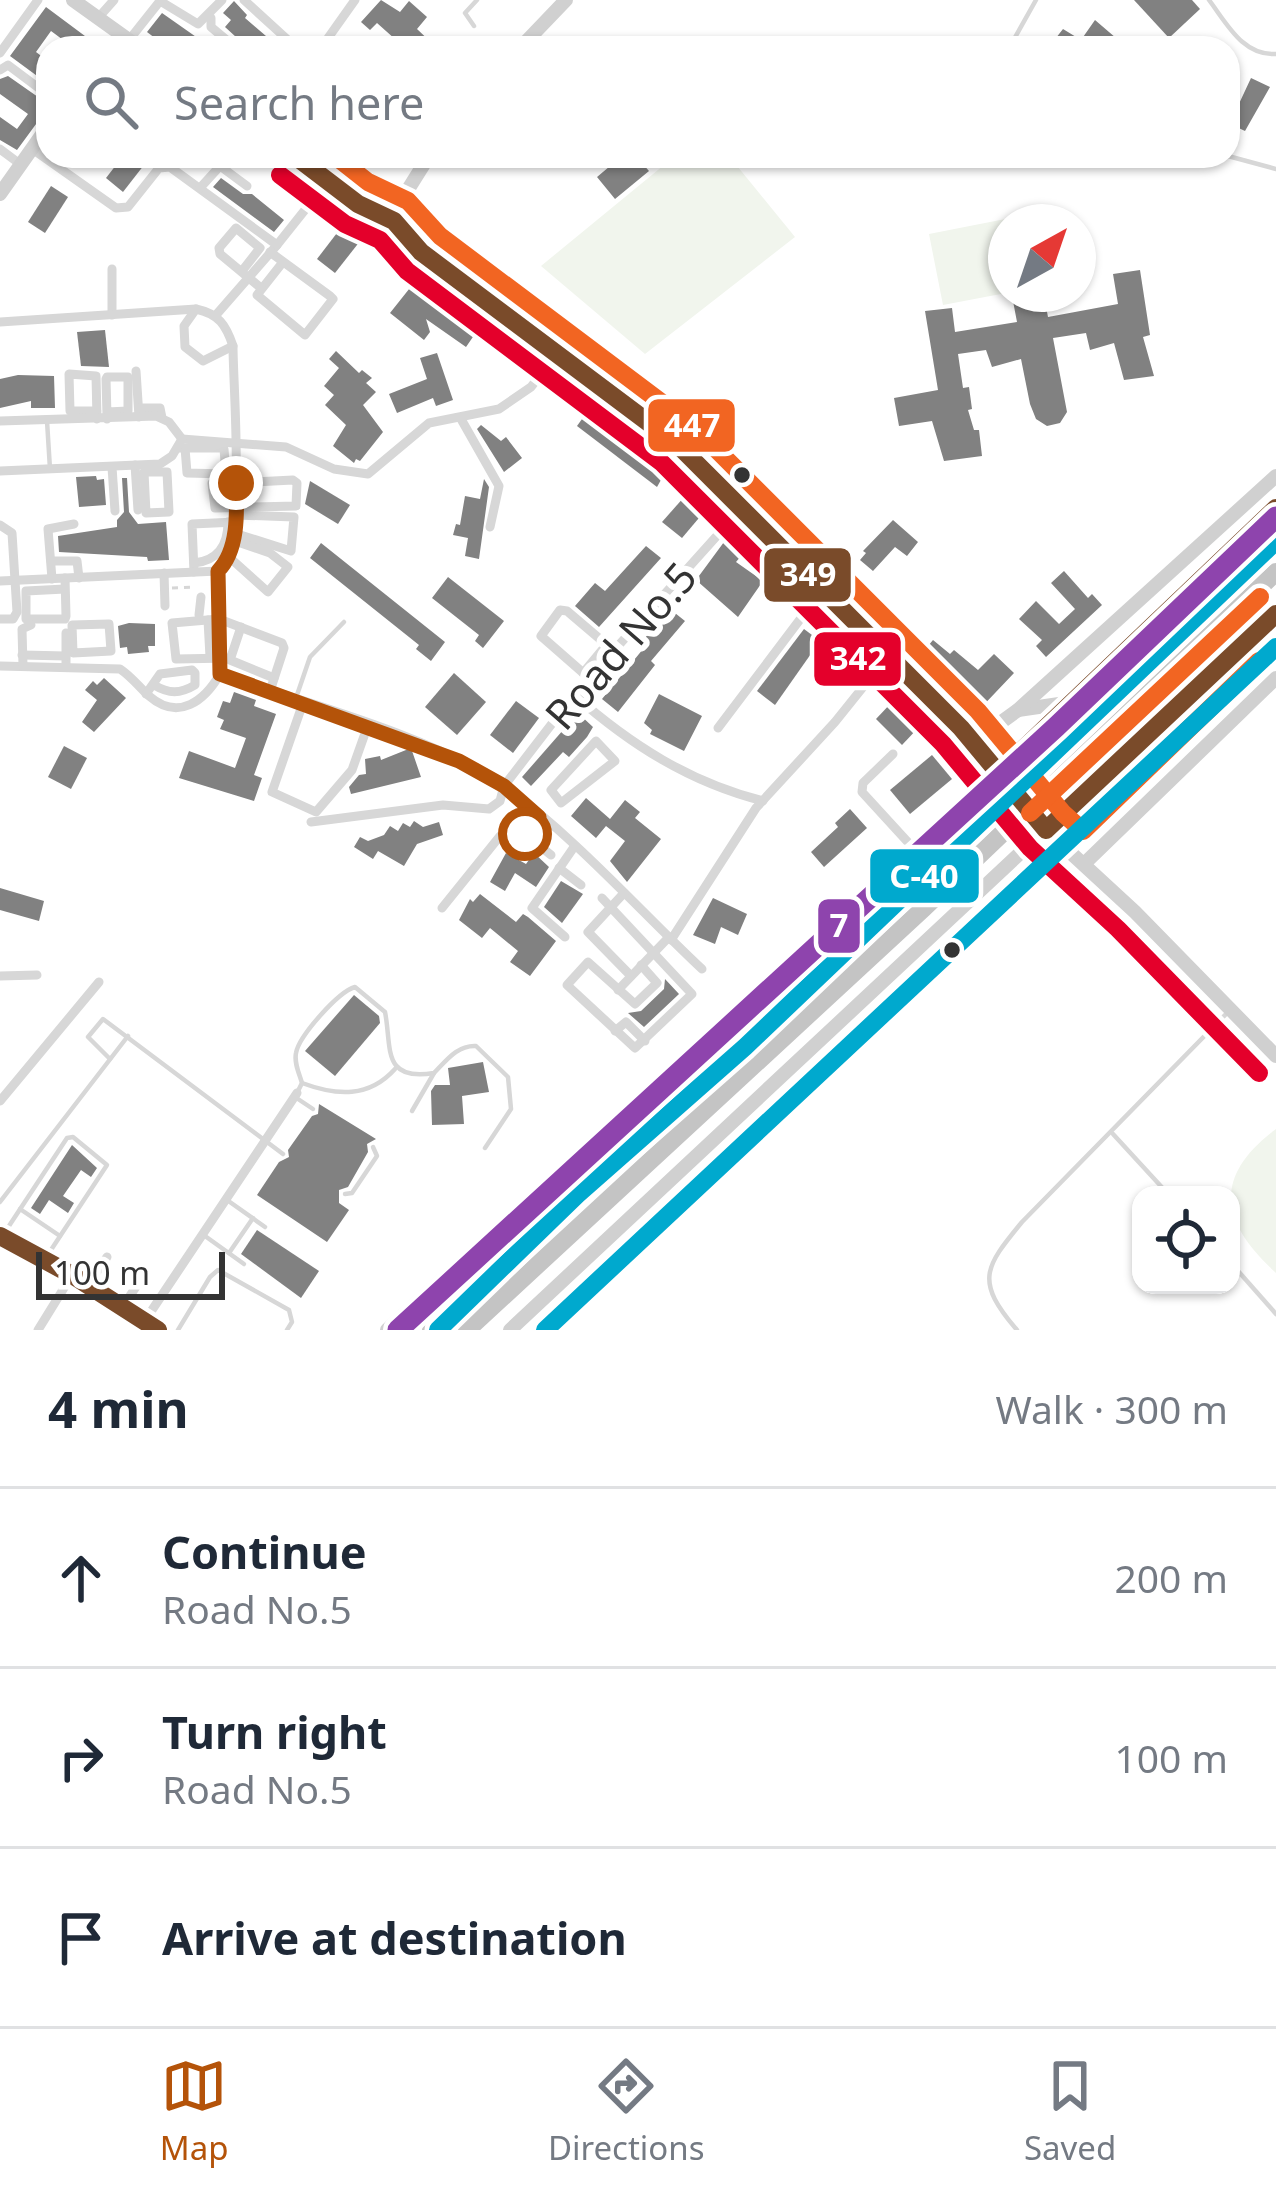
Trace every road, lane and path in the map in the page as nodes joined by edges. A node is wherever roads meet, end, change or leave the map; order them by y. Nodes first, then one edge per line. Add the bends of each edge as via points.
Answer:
1 (38, 0) edge
2 (73, 0) edge
3 (114, 0) edge
4 (224, 0) edge
5 (244, 0) edge
6 (355, 0) edge
7 (477, 0) edge
8 (566, 0) edge
9 (1036, 0) edge
10 (1209, 0) edge
11 (98, 18) junction
12 (474, 26) dead end
13 (123, 36) edge
14 (134, 36) edge
15 (222, 36) edge
16 (284, 36) edge
17 (329, 36) edge
18 (536, 36) edge
19 (1017, 36) edge
20 (1237, 36) edge
21 (1240, 40) edge
22 (0, 53) edge
23 (1276, 54) edge
24 (0, 70) edge
25 (36, 86) edge
26 (36, 142) edge
27 (32, 148) junction
28 (0, 149) edge
29 (36, 151) edge
30 (1240, 159) edge
31 (0, 164) edge
32 (60, 168) edge
33 (159, 168) edge
34 (171, 168) edge
35 (218, 168) edge
36 (223, 168) edge
37 (310, 168) edge
38 (422, 168) edge
39 (17, 169) junction
40 (1276, 169) edge
41 (328, 182) junction
42 (248, 186) dead end
43 (200, 188) junction
44 (0, 194) edge
45 (386, 225) junction
46 (248, 230) junction
47 (274, 249) junction
48 (283, 262) junction
49 (112, 269) dead end
50 (246, 274) junction
51 (261, 288) junction
52 (194, 312) junction
53 (213, 314) junction
54 (112, 315) junction
55 (0, 322) edge
56 (228, 348) junction
57 (556, 355) junction
58 (136, 371) dead end
59 (139, 413) junction
60 (102, 415) junction
61 (77, 416) junction
62 (461, 419) junction
63 (0, 421) edge
64 (47, 421) junction
65 (233, 440) junction
66 (182, 445) junction
67 (161, 467) junction
68 (0, 468) edge
69 (50, 469) junction
70 (140, 469) junction
71 (112, 472) junction
72 (1276, 476) edge
73 (233, 477) junction
74 (249, 482) junction
75 (212, 483) dead end
76 (1276, 508) edge
77 (741, 509) junction
78 (138, 510) dead end
79 (115, 511) dead end
80 (74, 524) dead end
81 (0, 525) edge
82 (490, 527) dead end
83 (239, 529) junction
84 (1276, 538) edge
85 (50, 561) junction
86 (194, 567) junction
87 (0, 571) edge
88 (218, 571) junction
89 (1276, 572) edge
90 (164, 573) junction
91 (79, 578) junction
92 (15, 580) junction
93 (48, 582) junction
94 (65, 584) junction
95 (0, 585) edge
96 (165, 589) junction
97 (823, 589) junction
98 (165, 606) dead end
99 (219, 606) junction
100 (205, 612) junction
101 (1276, 614) edge
102 (0, 619) edge
103 (344, 622) dead end
104 (241, 627) junction
105 (610, 648) junction
106 (104, 652) junction
107 (82, 653) junction
108 (888, 656) junction
109 (220, 657) junction
110 (23, 661) junction
111 (66, 661) junction
112 (0, 666) edge
113 (83, 667) junction
114 (105, 667) junction
115 (220, 674) junction
116 (586, 675) junction
117 (274, 678) junction
118 (1276, 678) edge
119 (270, 691) junction
120 (574, 695) junction
121 (299, 701) junction
122 (1068, 703) junction
123 (1018, 710) junction
124 (368, 725) junction
125 (612, 728) junction
126 (718, 728) dead end
127 (961, 728) junction
128 (598, 743) junction
129 (893, 754) dead end
130 (998, 773) junction
131 (504, 786) junction
132 (551, 795) junction
133 (763, 801) junction
134 (537, 815) junction
135 (311, 822) dead end
136 (1046, 830) junction
137 (525, 834) junction
138 (574, 847) junction
139 (916, 851) junction
140 (550, 855) dead end
141 (1084, 864) junction
142 (559, 868) junction
143 (581, 886) dead end
144 (624, 893) junction
145 (606, 902) junction
146 (442, 908) dead end
147 (565, 937) dead end
148 (670, 938) junction
149 (654, 952) junction
150 (641, 965) junction
151 (702, 969) dead end
152 (37, 975) dead end
153 (0, 976) edge
154 (631, 976) junction
155 (99, 982) dead end
156 (618, 990) junction
157 (1232, 1008) junction
158 (728, 1030) junction
159 (128, 1036) junction
160 (1276, 1056) edge
161 (110, 1059) junction
162 (396, 1067) junction
163 (434, 1073) junction
164 (774, 1080) junction
165 (298, 1091) junction
166 (0, 1101) edge
167 (313, 1109) dead end
168 (412, 1111) dead end
169 (1113, 1134) junction
170 (266, 1143) junction
171 (373, 1147) dead end
172 (485, 1148) dead end
173 (283, 1154) dead end
174 (1161, 1186) edge
175 (345, 1194) dead end
176 (227, 1200) junction
177 (0, 1202) edge
178 (20, 1209) junction
179 (253, 1218) junction
180 (511, 1226) junction
181 (266, 1227) dead end
182 (60, 1235) junction
183 (203, 1235) junction
184 (1, 1237) edge
185 (229, 1252) junction
186 (107, 1257) dead end
187 (45, 1260) junction
188 (244, 1264) dead end
189 (1240, 1273) edge
190 (72, 1275) junction
191 (141, 1279) dead end
192 (88, 1286) junction
193 (122, 1307) junction
194 (1276, 1315) edge
195 (151, 1326) edge
196 (38, 1330) edge
197 (178, 1330) edge
198 (287, 1330) edge
199 (387, 1330) edge
200 (403, 1330) edge
201 (431, 1330) edge
202 (467, 1330) edge
203 (510, 1330) edge
204 (1017, 1330) edge

1 - 22 street
2 - 11 main road
3 - 11 street
4 - 14 street via 198,24 160,1
4 - 15 street via 209,24
5 - 16 street
6 - 17 street
7 - 12 lane via 465,14
8 - 18 main road
9 - 19 lane
10 - 20 lane
11 - 13 main road
21 - 23 lane
24 - 25 street via 8,65
26 - 27 main road
27 - 29 street
27 - 39 main road
28 - 39 street
30 - 40 lane
31 - 39 street
32 - 33 street via 116,208 128,207
34 - 43 street
35 - 43 street
36 - 42 street
37 - 41 main road
38 - 45 main road
39 - 44 main road
41 - 45 main road via 370,205
41 - 47 street
43 - 46 street
45 - 57 main road
46 - 47 street
46 - 50 street via 260,250
46 - 50 street via 234,228 219,250
47 - 48 street
47 - 50 street
48 - 51 street
48 - 51 street via 333,299 309,332 301,334 259,298
49 - 54 street
50 - 51 street
50 - 53 street
52 - 53 street
52 - 54 street
52 - 56 street via 184,326 185,347 203,361
53 - 56 street via 227,330
54 - 55 street
56 - 65 street
57 - 62 street via 499,410
57 - 77 main road via 677,445
58 - 59 street
59 - 60 street
59 - 66 street via 163,418
60 - 61 street
60 - 61 street via 96,376 71,373 68,409
61 - 64 street
62 - 65 street via 429,423 368,474 334,469 286,446
62 - 82 street via 499,487
63 - 64 street
64 - 69 lane
65 - 66 street
65 - 73 street
66 - 67 street
66 - 73 street via 224,449
66 - 73 street via 187,473
67 - 70 street
67 - 70 street via 168,513 146,513
68 - 69 street
69 - 71 street
70 - 71 street
70 - 78 street
71 - 79 street
72 - 123 main road
73 - 74 street
73 - 83 street
74 - 83 street
74 - 83 street via 293,480 297,503
75 - 83 street via 214,508
76 - 122 main road
77 - 97 main road
77 - 105 street, Road No.5
80 - 85 street via 50,526
81 - 92 street via 12,533
83 - 83 street via 294,517 291,551
83 - 83 street via 287,565 270,592
83 - 86 street
83 - 86 street via 192,524
83 - 88 street
84 - 201 highway
85 - 91 street via 76,560
85 - 93 street
86 - 88 street
86 - 90 street
87 - 92 street
88 - 99 street
89 - 202 highway
90 - 91 street
90 - 96 street
91 - 94 street
92 - 93 street
92 - 95 street
92 - 102 street via 16,616
93 - 94 street
93 - 94 street via 26,591 28,621 64,620
96 - 98 street
96 - 100 path via 193,587
97 - 108 main road
97 - 126 street
99 - 100 street
99 - 100 street
100 - 104 street
100 - 109 street
100 - 109 street via 171,625 175,658
101 - 136 main road
103 - 121 lane via 310,657
104 - 109 street
104 - 117 street via 284,644
105 - 116 street, Road No.5
105 - 116 street via 560,610 541,637
106 - 107 street
106 - 107 street via 112,650 110,624 73,625 73,652
106 - 114 street
107 - 113 street
108 - 127 main road
108 - 133 street
109 - 115 street
109 - 117 street
110 - 111 street
110 - 111 street via 23,626 62,625
110 - 112 street
111 - 113 street
113 - 114 street
114 - 115 street via 170,705 208,695
115 - 119 street
116 - 120 street, Road No.5
117 - 119 street
118 - 141 main road
119 - 121 street
120 - 125 street
120 - 131 street, Road No.5
121 - 124 street
121 - 124 street via 272,792 316,812 352,770
122 - 123 main road
122 - 130 main road
123 - 127 main road via 989,731
124 - 131 street
125 - 128 street
125 - 133 street via 689,776
127 - 130 main road
128 - 132 street
128 - 132 street via 615,760 565,802
129 - 139 street via 862,782 862,792
130 - 136 main road
130 - 139 main road
131 - 134 street
131 - 135 street, Road No.5 via 489,809 443,805
132 - 134 street
133 - 148 street
134 - 137 street
134 - 138 street
136 - 141 main road
136 - 164 main road
137 - 140 street
137 - 146 street via 493,841
138 - 142 street
138 - 144 street
139 - 158 main road
141 - 157 main road
142 - 143 street
142 - 147 street via 532,908
144 - 145 street
144 - 148 street
145 - 149 street
145 - 154 street via 588,932
148 - 149 street
148 - 151 street
149 - 150 street
149 - 156 street via 692,996 635,1048 567,985 588,962
150 - 154 street
150 - 156 street via 656,985 635,1004
152 - 153 street
154 - 156 street
155 - 166 street
157 - 160 main road
157 - 169 lane
158 - 164 main road
158 - 180 main road
159 - 161 lane
159 - 161 lane via 103,1019 89,1034
159 - 170 lane
161 - 177 lane
162 - 163 lane
162 - 165 lane via 374,1088
162 - 165 lane via 386,1012 355,987 339,994 298,1046
163 - 168 lane
163 - 172 lane via 454,1053 476,1046 508,1077 512,1108
164 - 203 main road
165 - 167 lane
165 - 170 street
169 - 174 lane
169 - 204 lane via 992,1259 988,1289
170 - 173 lane
170 - 176 street
171 - 175 lane via 377,1156
176 - 179 lane
176 - 183 street
178 - 182 lane
178 - 182 lane via 73,1137 107,1165
178 - 184 lane
179 - 181 lane
179 - 185 lane
180 - 199 main road
180 - 200 main road
182 - 187 lane
183 - 185 lane
183 - 195 street
184 - 187 main road
185 - 188 lane
186 - 192 street
187 - 190 main road
189 - 194 lane
190 - 192 main road
190 - 196 street
191 - 193 street
192 - 193 main road
193 - 195 main road
197 - 198 lane via 218,1270 289,1310

